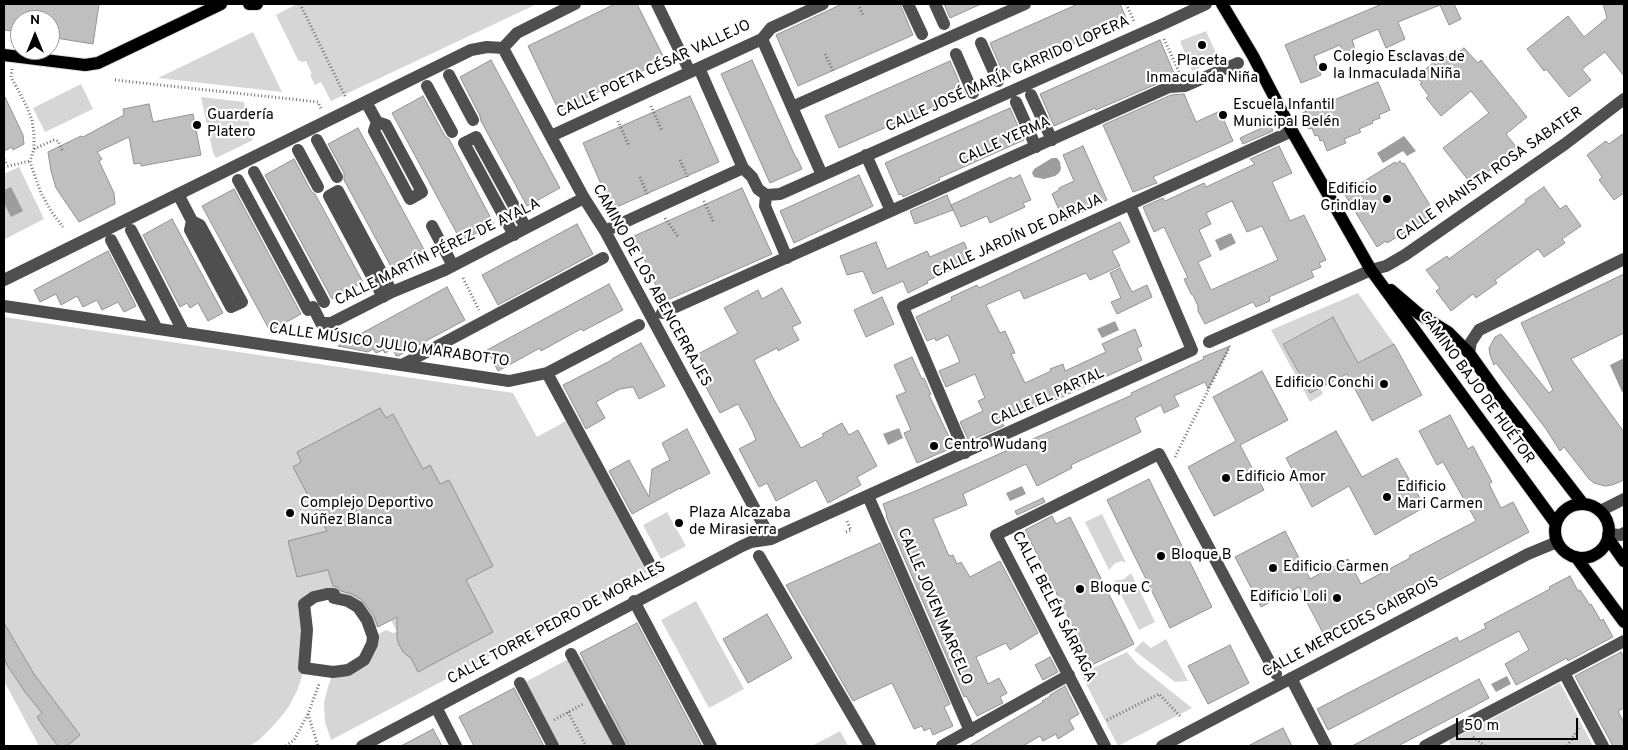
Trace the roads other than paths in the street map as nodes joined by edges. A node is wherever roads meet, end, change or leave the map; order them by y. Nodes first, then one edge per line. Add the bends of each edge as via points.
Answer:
1 (221, 4) edge
2 (249, 4) edge
3 (257, 4) edge
4 (575, 4) edge
5 (657, 4) edge
6 (823, 4) edge
7 (908, 4) edge
8 (935, 4) edge
9 (1025, 4) edge
10 (1206, 4) edge
11 (1222, 4) edge
12 (944, 24) dead end
13 (922, 34) dead end
14 (762, 40) junction
15 (981, 43) dead end
16 (503, 48) junction
17 (956, 54) dead end
18 (4, 55) edge
19 (1238, 63) dead end
20 (694, 70) junction
21 (449, 75) dead end
22 (998, 82) dead end
23 (428, 86) dead end
24 (974, 93) dead end
25 (1031, 95) dead end
26 (1624, 99) edge
27 (366, 102) junction
28 (1016, 102) dead end
29 (792, 106) junction
30 (473, 120) dead end
31 (377, 122) junction
32 (1292, 131) junction
33 (452, 132) dead end
34 (551, 136) junction
35 (317, 140) dead end
36 (1052, 140) junction
37 (1036, 147) junction
38 (298, 150) dead end
39 (866, 155) junction
40 (743, 168) junction
41 (254, 172) dead end
42 (822, 175) junction
43 (337, 178) dead end
44 (238, 180) dead end
45 (318, 187) dead end
46 (178, 194) junction
47 (766, 195) junction
48 (584, 198) junction
49 (1130, 204) junction
50 (889, 206) junction
51 (192, 221) junction
52 (432, 226) dead end
53 (526, 228) junction
54 (131, 230) dead end
55 (605, 231) junction
56 (514, 235) junction
57 (111, 240) dead end
58 (785, 253) junction
59 (603, 258) dead end
60 (1624, 259) edge
61 (453, 266) junction
62 (1370, 270) junction
63 (4, 280) edge
64 (388, 294) junction
65 (4, 306) edge
66 (315, 306) junction
67 (662, 313) dead end
68 (640, 325) dead end
69 (157, 328) junction
70 (184, 333) junction
71 (1209, 342) dead end
72 (1469, 353) junction
73 (402, 365) junction
74 (547, 373) junction
75 (965, 453) junction
76 (868, 496) junction
77 (1624, 499) edge
78 (1583, 504) junction
79 (1600, 511) junction
80 (1556, 524) junction
81 (1624, 533) edge
82 (1608, 536) junction
83 (771, 539) junction
84 (1557, 542) junction
85 (759, 556) dead end
86 (1576, 557) junction
87 (1624, 561) edge
88 (654, 572) dead end
89 (634, 601) junction
90 (1624, 622) edge
91 (1624, 641) edge
92 (571, 654) dead end
93 (323, 671) joint
94 (1564, 673) junction
95 (1276, 674) dead end
96 (1069, 676) junction
97 (1291, 678) junction
98 (520, 683) dead end
99 (436, 707) junction
100 (970, 731) junction
101 (1442, 742) edge
102 (362, 746) edge
103 (456, 746) edge
104 (553, 746) edge
105 (620, 746) edge
106 (711, 746) edge
107 (870, 746) edge
108 (942, 746) edge
109 (1105, 746) edge
110 (1162, 746) edge
111 (1326, 746) edge
112 (1425, 746) edge
113 (1602, 746) edge

1 - 18 main road via 98,63
2 - 3 main road
4 - 16 street via 517,33
5 - 20 street
6 - 14 street, CALLE POETA CÉSAR VALLEJO via 771,28
7 - 13 street
8 - 12 street
9 - 29 street
10 - 39 street, CALLE JOSÉ MARÍA GARRIDO LOPERA via 1163,30
11 - 32 main road, CAMINO BAJO DE HUÉTOR
14 - 20 street, CALLE POETA CÉSAR VALLEJO
14 - 29 street
15 - 22 street
16 - 27 street via 471,50
16 - 34 street, CAMINO DE LOS ABENCERRAJES
17 - 24 street
19 - 36 street, CALLE YERMA via 1185,86 1170,87
20 - 34 street, CALLE POETA CÉSAR VALLEJO
20 - 40 street
21 - 30 street
23 - 33 street
25 - 36 street
26 - 62 street, CALLE PIANISTA ROSA SABATER via 1405,255 1386,266
27 - 31 street
27 - 46 street
28 - 37 street
29 - 42 street
31 - 31 street via 374,131 410,199 422,192 386,124
32 - 49 street, CALLE JARDÍN DE DARAJA
32 - 62 main road, CAMINO BAJO DE HUÉTOR
34 - 48 street, CAMINO DE LOS ABENCERRAJES
35 - 43 street
36 - 37 street, CALLE YERMA
37 - 50 street, CALLE YERMA
38 - 45 street
39 - 42 street, CALLE JOSÉ MARÍA GARRIDO LOPERA
39 - 50 street
40 - 47 street
40 - 55 street
41 - 66 street
42 - 47 street, CALLE JOSÉ MARÍA GARRIDO LOPERA via 780,194
44 - 66 street
46 - 51 street
46 - 63 street
47 - 58 street via 765,206
48 - 53 street, CALLE MARTÍN PÉREZ DE AYALA
48 - 55 street, CAMINO DE LOS ABENCERRAJES
49 - 75 street, CALLE JARDÍN DE DARAJA via 903,307
49 - 75 street, CALLE EL PARTAL via 1192,350
50 - 58 street, CALLE YERMA
51 - 51 street via 190,230 232,307 242,302 200,225
52 - 61 street
53 - 56 street, CALLE MARTÍN PÉREZ DE AYALA
53 - 56 street via 476,136 464,143
54 - 70 street
55 - 83 street, CAMINO DE LOS ABENCERRAJES
56 - 61 street, CALLE MARTÍN PÉREZ DE AYALA
57 - 69 street
58 - 67 street, CALLE YERMA
59 - 73 street
60 - 72 street via 1479,330 1471,342
61 - 64 street, CALLE MARTÍN PÉREZ DE AYALA
62 - 71 street, CALLE PIANISTA ROSA SABATER
62 - 72 main road, CAMINO BAJO DE HUÉTOR via 1418,314 1448,332
62 - 80 main road, CAMINO BAJO DE HUÉTOR
64 - 64 street via 338,191 330,196
64 - 66 street, CALLE MARTÍN PÉREZ DE AYALA via 331,323 321,323
65 - 69 street, CALLE MÚSICO JULIO MARABOTTO
68 - 74 street
69 - 70 street, CALLE MÚSICO JULIO MARABOTTO
70 - 73 street, CALLE MÚSICO JULIO MARABOTTO
72 - 78 main road, CAMINO BAJO DE HUÉTOR
73 - 74 street, CALLE MÚSICO JULIO MARABOTTO via 509,381
74 - 88 street
75 - 76 street, CALLE EL PARTAL
76 - 83 street, CALLE EL PARTAL
76 - 100 street, CALLE JOVEN MARCELO
77 - 79 street
78 - 79 main road
78 - 80 main road via 1565,510
79 - 82 main road via 1608,526
80 - 84 main road
81 - 82 street
82 - 86 main road via 1595,554
82 - 87 main road
83 - 89 street, CALLE TORRE PEDRO DE MORALES via 750,542
84 - 86 main road via 1563,550
84 - 97 street, CALLE MERCEDES GAIBROIS via 1528,554
85 - 107 street
86 - 90 main road
89 - 99 street, CALLE TORRE PEDRO DE MORALES
89 - 106 street
91 - 94 street
92 - 105 street
93 - 93 street via 348,670 364,660 372,644 368,620 361,610 348,601 334,598 334,594 314,597 304,604 304,668
94 - 101 street
94 - 113 street
95 - 96 street, CALLE BELÉN SÁRRAGA via 1161,458 996,535
96 - 100 street
96 - 109 street, CALLE BELÉN SÁRRAGA
97 - 110 street, CALLE MERCEDES GAIBROIS
97 - 111 street
98 - 104 street
99 - 102 street, CALLE TORRE PEDRO DE MORALES
99 - 103 street
100 - 108 street
101 - 112 street

